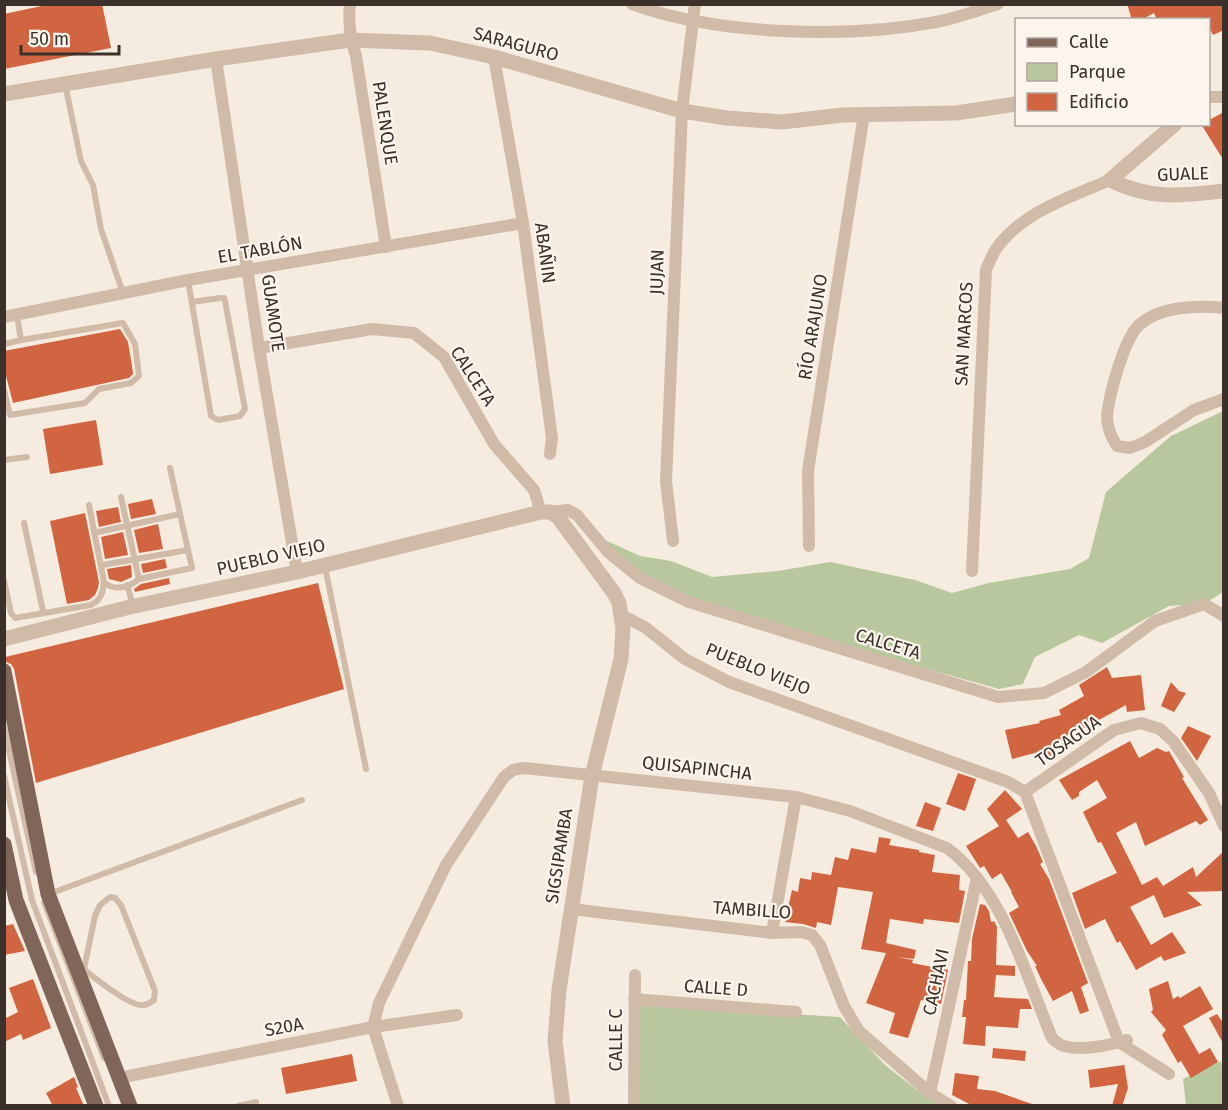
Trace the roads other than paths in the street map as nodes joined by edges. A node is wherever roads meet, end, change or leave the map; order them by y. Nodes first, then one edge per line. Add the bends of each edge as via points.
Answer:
1 (350, 4) edge
2 (632, 4) edge
3 (695, 4) edge
4 (998, 4) edge
5 (693, 21) junction
6 (350, 40) junction
7 (494, 57) junction
8 (216, 59) junction
9 (65, 83) junction
10 (4, 94) edge
11 (1015, 104) edge
12 (682, 111) junction
13 (864, 114) junction
14 (1173, 126) edge
15 (1110, 180) junction
16 (1224, 191) edge
17 (523, 223) junction
18 (386, 247) junction
19 (248, 270) junction
20 (188, 280) junction
21 (124, 293) junction
22 (192, 302) junction
23 (1224, 308) edge
24 (10, 316) edge
25 (21, 340) junction
26 (4, 344) edge
27 (259, 348) junction
28 (4, 390) edge
29 (1224, 399) edge
30 (7, 416) edge
31 (550, 454) dead end
32 (5, 457) edge
33 (27, 457) dead end
34 (171, 468) dead end
35 (121, 497) dead end
36 (89, 505) dead end
37 (546, 512) junction
38 (180, 514) junction
39 (24, 523) dead end
40 (128, 526) junction
41 (94, 533) junction
42 (673, 541) dead end
43 (809, 546) dead end
44 (188, 550) junction
45 (133, 558) junction
46 (102, 565) junction
47 (325, 565) junction
48 (972, 571) dead end
49 (297, 572) junction
50 (139, 579) junction
51 (4, 580) edge
52 (104, 582) junction
53 (126, 586) junction
54 (132, 607) junction
55 (43, 611) junction
56 (622, 615) junction
57 (1224, 616) edge
58 (4, 639) edge
59 (4, 671) edge
60 (4, 728) edge
61 (366, 769) dead end
62 (4, 776) edge
63 (592, 776) junction
64 (1025, 792) junction
65 (796, 796) junction
66 (302, 800) dead end
67 (1224, 826) edge
68 (4, 844) edge
69 (977, 878) junction
70 (48, 894) junction
71 (571, 909) junction
72 (772, 933) junction
73 (81, 970) junction
74 (634, 975) dead end
75 (634, 999) junction
76 (796, 1012) dead end
77 (457, 1015) dead end
78 (373, 1028) junction
79 (1123, 1041) junction
80 (1169, 1074) dead end
81 (119, 1078) junction
82 (930, 1093) junction
83 (96, 1106) edge
84 (109, 1106) edge
85 (124, 1106) edge
86 (130, 1106) edge
87 (238, 1106) edge
88 (256, 1106) edge
89 (398, 1106) edge
90 (563, 1106) edge
91 (634, 1106) edge
92 (951, 1106) edge

1 - 6 street, PALENQUE
2 - 5 street
3 - 5 street, JUJAN
4 - 5 street via 937,22 867,31 781,31
5 - 12 street, JUJAN
6 - 7 street, SARAGURO via 430,43
6 - 8 street, SARAGURO
6 - 18 street, PALENQUE via 356,56
7 - 12 street, SARAGURO
7 - 17 street, ABAÑIN
8 - 9 street, SARAGURO
8 - 19 street, GUAMOTE
9 - 10 street, SARAGURO
9 - 21 lane via 81,161 93,185 101,229
11 - 13 street, SARAGURO via 956,113
12 - 13 street, SARAGURO via 782,122
12 - 42 street, JUJAN via 666,481
13 - 43 street, RÍO ARAJUNO via 808,471
14 - 15 street, SAN MARCOS
15 - 16 street, GUALE via 1130,189 1165,196
15 - 48 street, SAN MARCOS via 1030,218 995,250 986,270
17 - 18 street, EL TABLÓN
17 - 31 street, ABAÑIN via 552,438
18 - 19 street, EL TABLÓN
19 - 20 street, EL TABLÓN
19 - 27 street, GUAMOTE
20 - 21 street, EL TABLÓN
20 - 22 lane
21 - 24 street, EL TABLÓN
22 - 22 lane via 211,416 218,420 240,416 245,409 224,298
23 - 29 street via 1180,309 1156,315 1139,326 1126,347 1116,378 1107,417 1110,434 1117,446 1130,448 1194,410
24 - 25 lane
25 - 26 lane
25 - 30 lane via 123,323 135,344 139,376 131,383 99,389 85,403
27 - 37 street, CALCETA via 372,329 414,333 444,357 494,444 534,490
27 - 49 street, GUAMOTE
28 - 30 lane
32 - 33 lane
34 - 38 lane
35 - 40 lane
36 - 41 lane
37 - 47 street, PUEBLO VIEJO
37 - 56 street via 558,517 614,593
37 - 57 street, CALCETA via 568,510 577,515 608,552 640,578 689,602 998,697 1044,693 1086,672 1155,621 1175,613 1204,604
38 - 40 lane
38 - 44 lane
39 - 55 lane
40 - 41 lane
40 - 45 lane
41 - 46 lane
44 - 45 lane
44 - 50 lane via 192,568
45 - 46 lane
45 - 50 lane
46 - 52 lane
47 - 49 street, PUEBLO VIEJO
47 - 61 lane
49 - 54 street, PUEBLO VIEJO
50 - 53 lane
51 - 55 lane via 15,618
52 - 53 lane via 112,588
52 - 55 lane via 102,595 91,605
53 - 54 lane
54 - 58 street, PUEBLO VIEJO
56 - 63 street, SIGSIPAMBA via 621,659
56 - 64 street, PUEBLO VIEJO via 686,659 729,682 1008,782
59 - 70 main road
60 - 85 lane via 46,912
62 - 84 lane via 32,900
63 - 65 street, QUISAPINCHA
63 - 71 street, SIGSIPAMBA
63 - 78 street, QUISAPINCHA via 524,768 504,777 446,865 379,1003
64 - 67 street, TOSAGUA via 1114,730 1141,723 1160,729 1173,741 1209,793
64 - 79 street
65 - 69 street, QUISAPINCHA via 850,811 947,848
65 - 72 street
66 - 70 lane
68 - 83 main road via 16,900
69 - 79 street, QUISAPINCHA via 1002,916 1052,1038 1062,1046 1109,1046
69 - 82 street, CACHAVI
70 - 73 main road
71 - 72 street, TAMBILLO
71 - 90 street, SIGSIPAMBA via 555,1041
72 - 82 street, TAMBILLO via 812,935 859,1031
73 - 73 lane via 100,905 105,899 115,898 121,904 155,991 154,1000 145,1005 129,1001
73 - 81 main road
74 - 75 street, CALLE C
75 - 76 street, CALLE D
75 - 91 street, CALLE C
77 - 78 street, S20A
78 - 81 street, S20A
78 - 89 street
79 - 80 street
81 - 86 main road
82 - 92 street, TAMBILLO
87 - 88 lane via 256,1102

